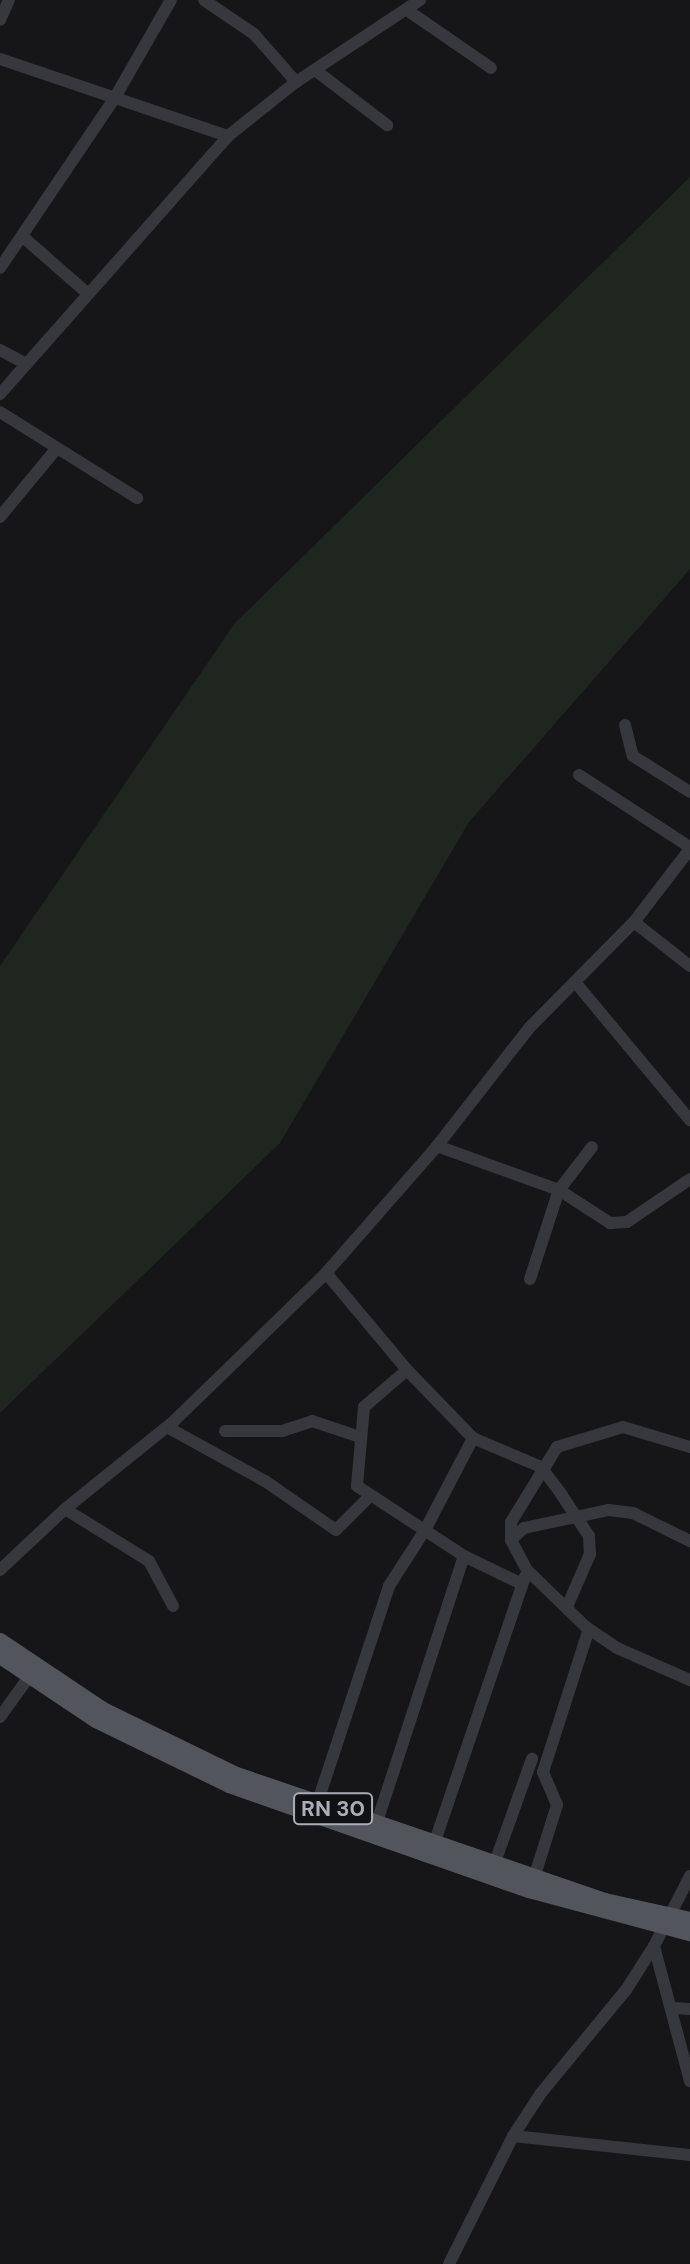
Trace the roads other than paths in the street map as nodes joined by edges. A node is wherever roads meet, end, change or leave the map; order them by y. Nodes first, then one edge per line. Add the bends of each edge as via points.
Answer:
1 (9, 0) edge
2 (171, 0) edge
3 (204, 0) edge
4 (420, 0) edge
5 (407, 10) junction
6 (0, 20) edge
7 (0, 59) edge
8 (491, 68) dead end
9 (315, 70) junction
10 (296, 82) junction
11 (114, 99) junction
12 (387, 125) dead end
13 (228, 136) junction
14 (22, 236) junction
15 (0, 268) edge
16 (88, 294) junction
17 (0, 350) edge
18 (26, 364) junction
19 (0, 394) edge
20 (0, 412) edge
21 (57, 448) junction
22 (137, 498) dead end
23 (0, 517) edge
24 (625, 725) dead end
25 (579, 775) dead end
26 (690, 792) edge
27 (690, 848) edge
28 (634, 922) junction
29 (690, 966) edge
30 (575, 982) junction
31 (690, 1120) edge
32 (437, 1146) junction
33 (592, 1147) dead end
34 (690, 1179) edge
35 (559, 1190) junction
36 (326, 1273) junction
37 (530, 1279) dead end
38 (407, 1370) junction
39 (167, 1427) junction
40 (225, 1431) dead end
41 (360, 1437) junction
42 (473, 1438) junction
43 (690, 1447) edge
44 (541, 1467) junction
45 (368, 1498) junction
46 (65, 1509) junction
47 (570, 1515) junction
48 (425, 1530) junction
49 (511, 1540) junction
50 (690, 1541) edge
51 (464, 1556) junction
52 (0, 1570) edge
53 (527, 1570) junction
54 (522, 1584) junction
55 (173, 1606) dead end
56 (567, 1607) junction
57 (589, 1629) junction
58 (0, 1641) edge
59 (0, 1656) edge
60 (32, 1673) junction
61 (690, 1680) edge
62 (0, 1717) edge
63 (532, 1759) dead end
64 (317, 1804) junction
65 (376, 1825) junction
66 (434, 1844) junction
67 (494, 1865) junction
68 (690, 1876) edge
69 (534, 1878) junction
70 (690, 1920) edge
71 (665, 1922) junction
72 (690, 1933) edge
73 (654, 1946) junction
74 (673, 2008) junction
75 (690, 2009) edge
76 (690, 2081) edge
77 (513, 2136) junction
78 (690, 2155) edge
79 (449, 2264) edge

1 - 6 street
2 - 11 street
3 - 10 street via 254,34
4 - 5 street
5 - 8 street
5 - 9 street
7 - 11 street
9 - 10 street
9 - 12 street
10 - 13 street
11 - 13 street
11 - 14 street
13 - 16 street
14 - 15 street
14 - 16 street
16 - 18 street
17 - 18 street
18 - 19 street
20 - 21 street
21 - 22 street
21 - 23 street
24 - 26 street via 633,756
25 - 27 street
27 - 28 street
28 - 29 street
28 - 30 street
30 - 31 street
30 - 32 street via 530,1027
32 - 35 street
32 - 36 street
33 - 35 street
34 - 35 street via 620,1223 610,1223
35 - 37 street
36 - 38 street
36 - 39 street
38 - 41 street via 368,1399
38 - 42 street
39 - 45 street via 265,1481 339,1531
39 - 46 street
40 - 41 street via 282,1431 312,1421
41 - 45 street via 357,1486
42 - 44 street
42 - 48 street
43 - 44 street via 623,1427 557,1447
44 - 47 street
44 - 49 street via 513,1512
45 - 48 street
46 - 52 street
46 - 55 street via 149,1561
47 - 49 street via 524,1528
47 - 50 street via 633,1513
47 - 56 street via 589,1536 590,1554
48 - 51 street
48 - 64 street via 389,1586
49 - 53 street
51 - 54 street
51 - 65 street
53 - 54 street
53 - 56 street
54 - 66 street
56 - 57 street
57 - 61 street via 617,1648
57 - 69 street via 543,1772 557,1805
58 - 60 main road, RN 30
59 - 60 main road, RN 30 / RN 30
60 - 62 street
60 - 64 main road, RN 30 via 166,1743
60 - 71 main road, RN 30 / RN 30 via 96,1720 229,1785 529,1890
63 - 67 street
64 - 65 main road, RN 30
65 - 66 main road, RN 30
66 - 67 main road, RN 30
67 - 69 main road, RN 30
68 - 71 street
69 - 71 main road, RN 30
70 - 71 main road, RN 30
71 - 72 main road, RN 30 / RN 30
71 - 73 street
73 - 74 street
73 - 77 street via 617,2003 541,2093
74 - 75 street
74 - 76 street
77 - 78 street
77 - 79 street

